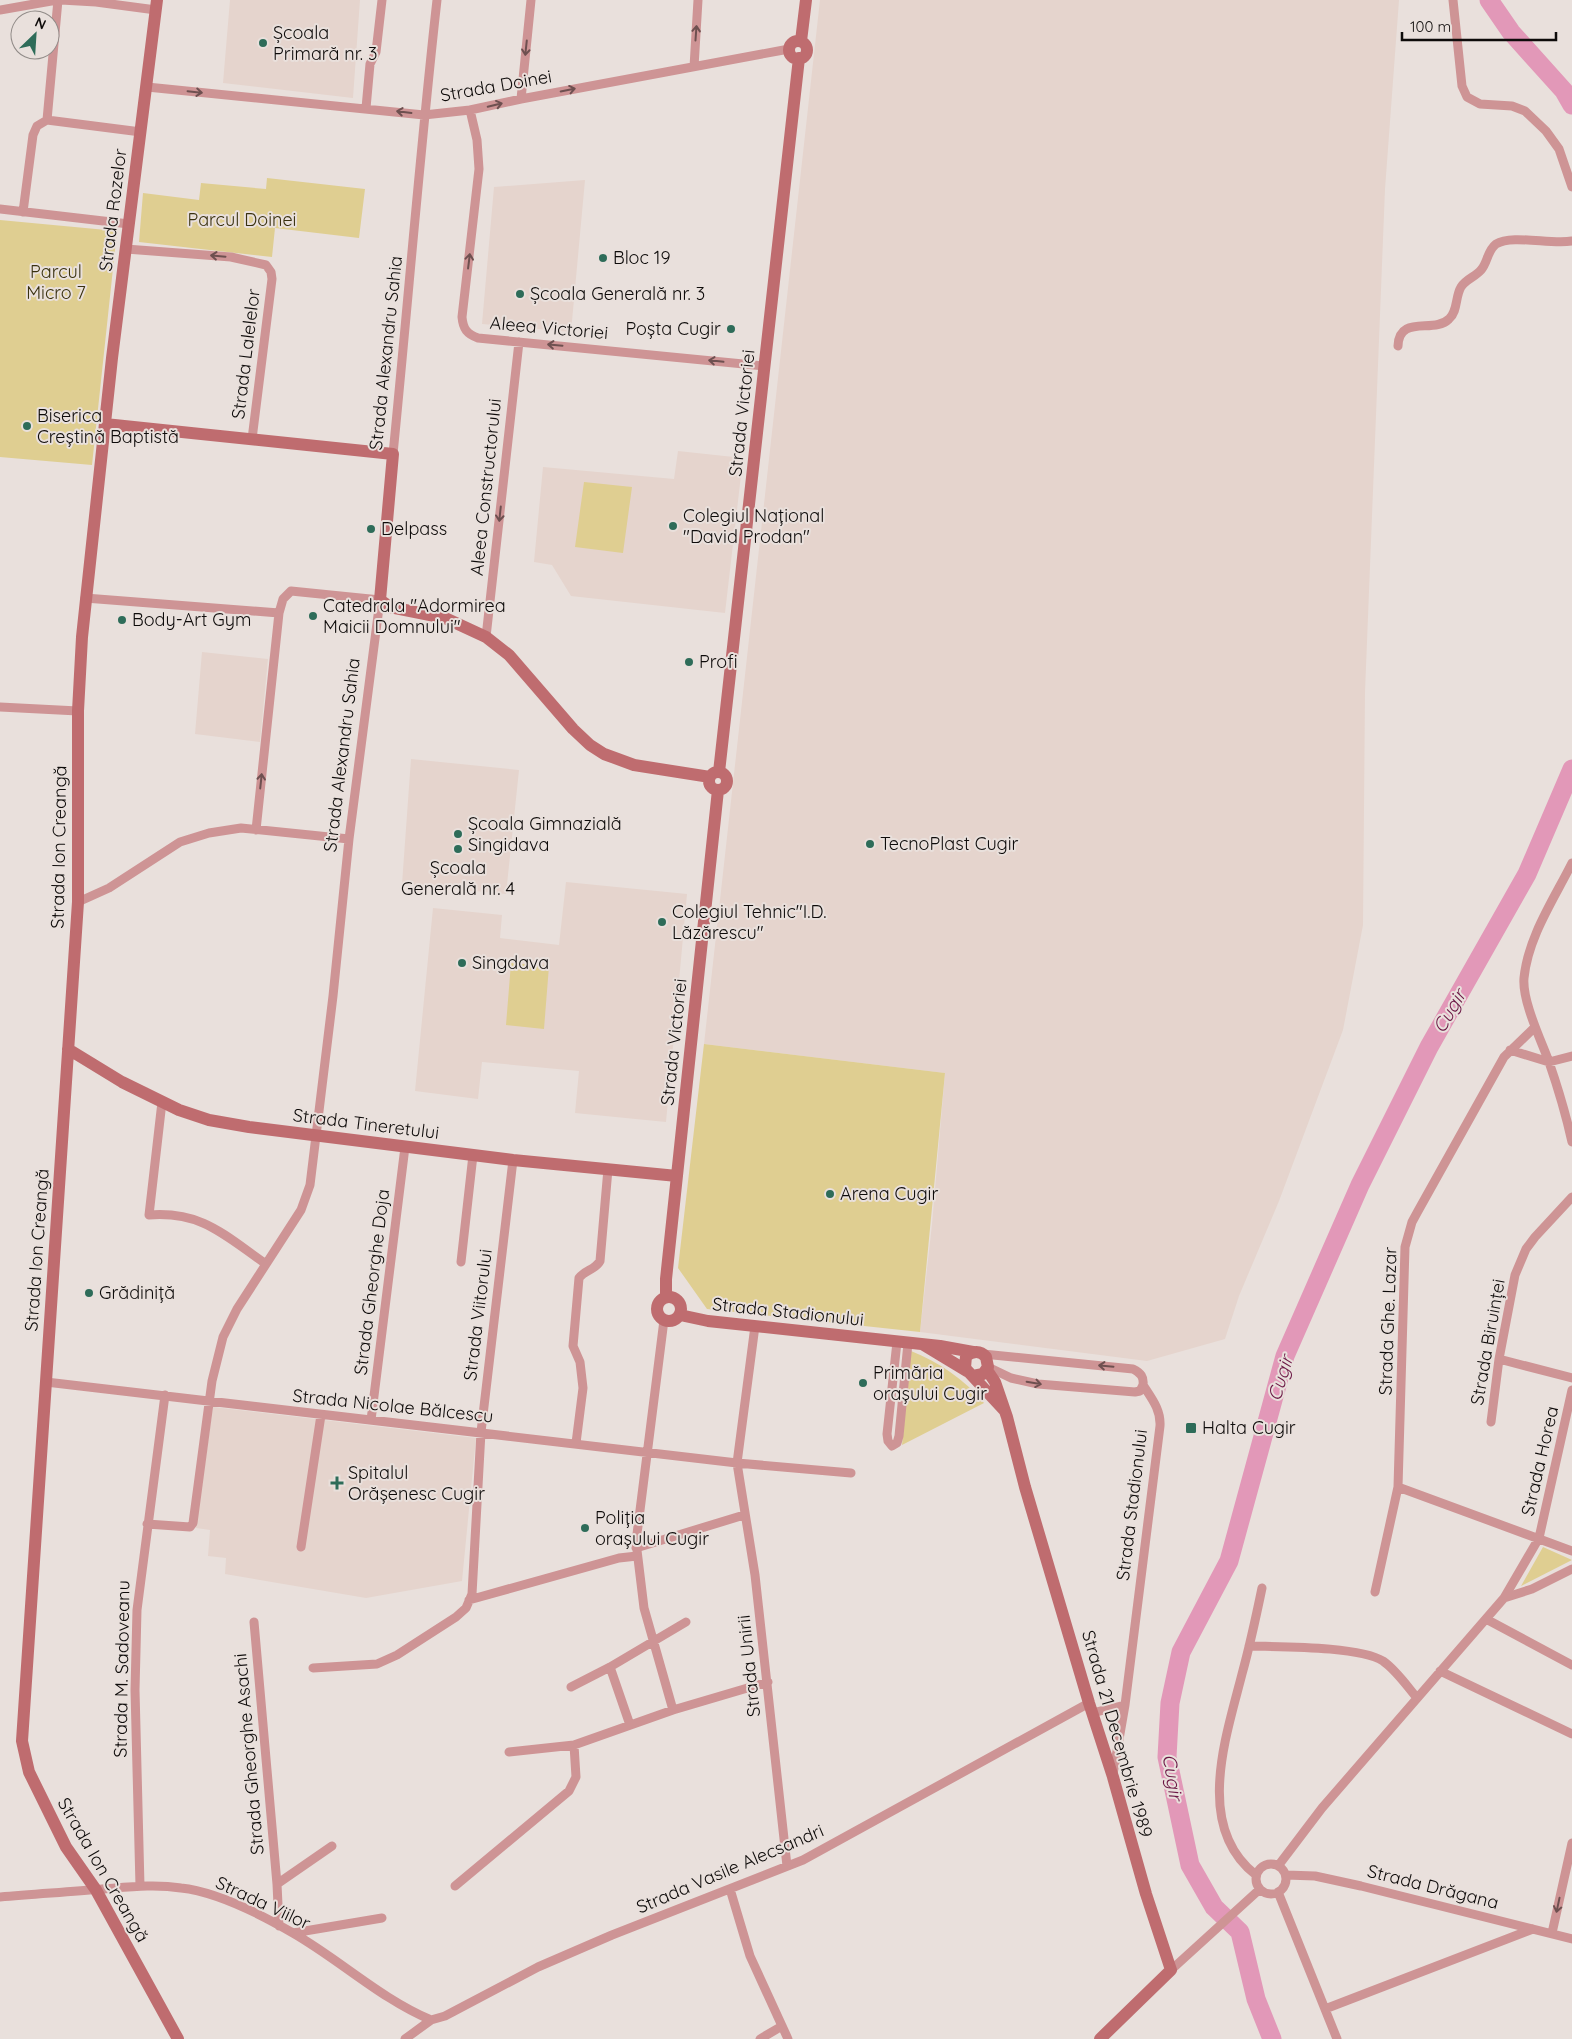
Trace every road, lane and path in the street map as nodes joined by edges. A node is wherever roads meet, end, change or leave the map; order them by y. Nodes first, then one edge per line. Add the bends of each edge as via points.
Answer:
1 (58, 0) edge
2 (382, 0) edge
3 (436, 0) edge
4 (531, 0) edge
5 (698, 0) edge
6 (806, 0) edge
7 (1453, 0) edge
8 (156, 5) edge
9 (0, 10) edge
10 (794, 54) junction
11 (694, 67) junction
12 (146, 87) junction
13 (520, 99) junction
14 (366, 108) junction
15 (470, 110) junction
16 (424, 115) junction
17 (47, 120) junction
18 (141, 132) junction
19 (1572, 187) edge
20 (0, 209) edge
21 (23, 212) junction
22 (129, 224) junction
23 (1572, 241) edge
24 (126, 249) junction
25 (519, 342) junction
26 (1398, 346) dead end
27 (765, 366) junction
28 (105, 424) junction
29 (252, 439) junction
30 (393, 454) junction
31 (85, 598) junction
32 (380, 600) junction
33 (279, 613) junction
34 (486, 637) junction
35 (0, 707) edge
36 (78, 711) junction
37 (715, 775) junction
38 (256, 830) junction
39 (349, 839) junction
40 (1572, 863) edge
41 (78, 902) junction
42 (1535, 1027) junction
43 (68, 1049) junction
44 (1510, 1050) junction
45 (1572, 1056) edge
46 (1549, 1062) junction
47 (162, 1102) junction
48 (317, 1136) junction
49 (1572, 1142) edge
50 (405, 1147) junction
51 (473, 1155) junction
52 (512, 1160) junction
53 (608, 1170) junction
54 (677, 1176) junction
55 (1572, 1197) edge
56 (461, 1262) dead end
57 (266, 1264) junction
58 (666, 1297) junction
59 (680, 1315) junction
60 (664, 1320) junction
61 (755, 1326) junction
62 (903, 1342) junction
63 (922, 1344) junction
64 (978, 1353) junction
65 (1499, 1359) junction
66 (988, 1368) junction
67 (970, 1374) junction
68 (1572, 1378) edge
69 (46, 1382) junction
70 (1143, 1385) junction
71 (1572, 1390) edge
72 (165, 1396) junction
73 (209, 1401) junction
74 (1005, 1412) junction
75 (321, 1415) junction
76 (371, 1420) junction
77 (1491, 1422) dead end
78 (482, 1432) junction
79 (576, 1443) junction
80 (647, 1451) junction
81 (737, 1462) junction
82 (851, 1473) dead end
83 (1398, 1487) junction
84 (744, 1515) junction
85 (147, 1524) junction
86 (1539, 1538) junction
87 (301, 1547) dead end
88 (1572, 1551) edge
89 (636, 1552) junction
90 (1572, 1569) edge
91 (1262, 1588) dead end
92 (1375, 1592) dead end
93 (471, 1597) junction
94 (1504, 1598) junction
95 (1486, 1619) junction
96 (254, 1622) dead end
97 (686, 1622) dead end
98 (653, 1641) junction
99 (1250, 1646) junction
100 (1572, 1665) edge
101 (610, 1667) junction
102 (313, 1668) dead end
103 (1440, 1671) junction
104 (768, 1682) junction
105 (571, 1687) dead end
106 (1417, 1698) junction
107 (1125, 1705) junction
108 (1090, 1708) junction
109 (673, 1710) junction
110 (630, 1725) junction
111 (1572, 1734) edge
112 (574, 1745) junction
113 (510, 1752) dead end
114 (1113, 1777) junction
115 (1572, 1843) edge
116 (332, 1846) dead end
117 (787, 1866) junction
118 (1278, 1866) junction
119 (1256, 1875) junction
120 (1286, 1875) junction
121 (277, 1884) junction
122 (140, 1886) junction
123 (454, 1886) dead end
124 (730, 1889) junction
125 (1260, 1889) junction
126 (96, 1890) junction
127 (1278, 1892) junction
128 (0, 1897) edge
129 (382, 1918) dead end
130 (278, 1926) junction
131 (1533, 1929) junction
132 (293, 1933) junction
133 (1552, 1933) junction
134 (1572, 1939) edge
135 (1171, 1970) junction
136 (1325, 2009) junction
137 (431, 2020) junction
138 (782, 2026) junction
139 (178, 2039) edge
140 (405, 2039) edge
141 (760, 2039) edge
142 (788, 2039) edge
143 (1100, 2039) edge
144 (1337, 2039) edge

1 - 8 street
1 - 9 street
1 - 17 street
2 - 14 street
3 - 16 street, Strada Alexandru Sahia
4 -> 13 street
11 -> 5 street
6 - 10 street, Strada Victoriei via 800,41 807,51 804,56
7 - 19 street via 1466,98 1480,104 1512,106 1525,111 1546,131 1559,150
8 - 12 street, Strada Rozelor
10 - 11 street, Strada Doinei
10 - 27 street, Strada Victoriei
13 -> 11 street, Strada Doinei
12 -> 14 street, Strada Doinei
12 - 18 street, Strada Rozelor
15 -> 13 street, Strada Doinei
16 -> 14 street, Strada Doinei
15 - 16 street, Strada Doinei
25 -> 15 street, Aleea Victoriei via 478,338 469,335 463,326 479,169
16 - 30 street, Strada Alexandru Sahia
17 - 18 street
17 - 21 street via 37,126 33,135
18 - 22 street, Strada Rozelor
20 - 21 street
21 - 22 street
22 - 24 street, Strada Rozelor
23 - 26 street via 1507,240 1497,244 1479,272 1461,287 1452,317 1445,323 1406,329 1399,337
24 - 28 street, Strada Rozelor
29 -> 24 street, Strada Lalelelor via 271,272 266,265 231,258
27 -> 25 street, Aleea Victoriei
25 -> 34 street, Aleea Constructorului
27 - 37 street, Strada Victoriei
28 - 29 street
28 - 31 street, Strada Ion Creangă
29 - 30 street
30 - 32 street, Strada Alexandru Sahia
31 - 33 street
31 - 36 street, Strada Ion Creangă
32 - 33 street via 292,591 283,599
32 - 34 street via 390,607 445,618
32 - 39 street, Strada Alexandru Sahia
38 -> 33 street
34 - 37 street via 509,655 573,730 604,754 634,765
35 - 36 street
36 - 41 street, Strada Ion Creangă
37 - 54 street, Strada Victoriei via 724,775 727,783 718,790
38 - 39 street
38 - 41 street via 223,830 180,842 109,888
39 - 48 street, Strada Alexandru Sahia
40 - 42 street via 1527,961 1525,992
41 - 43 street, Strada Ion Creangă
42 - 44 street, Strada Ghe. Lazar
42 - 46 street
43 - 47 street, Strada Tineretului
43 - 69 street, Strada Ion Creangă
44 - 46 street
44 - 83 street, Strada Ghe. Lazar via 1418,1212 1408,1236
45 - 46 street
46 - 49 street
47 - 48 street, Strada Tineretului via 210,1120
47 - 57 street via 148,1215 179,1214 205,1223
48 - 50 street, Strada Tineretului
48 - 57 street, Strada Alexandru Sahia via 307,1196
50 - 51 street, Strada Tineretului
50 - 76 street, Strada Gheorghe Doja
51 - 52 street, Strada Tineretului
51 - 56 street
52 - 53 street, Strada Tineretului
52 - 78 street, Strada Viitorului
53 - 54 street, Strada Tineretului
53 - 79 street via 600,1261 579,1278 573,1346 580,1362 583,1388
54 - 58 street, Strada Victoriei
55 - 65 street, Strada Biruinței via 1534,1236 1520,1262
57 - 73 street, Strada Alexandru Sahia via 223,1337
58 - 59 street via 680,1303
58 - 60 street via 657,1308
59 - 60 street via 675,1320
59 - 61 street, Strada Stadionului
60 - 80 street
61 - 62 street, Strada Stadionului
61 - 81 street, Strada Unirii
62 - 62 street via 899,1436 892,1446 887,1434
62 - 63 street, Strada Stadionului
63 - 64 street, Strada Stadionului
63 - 67 street, Strada Stadionului
64 - 66 street via 988,1360
64 - 67 street via 964,1360
70 -> 64 street, Strada Stadionului via 1140,1372 1133,1369
65 - 68 street
65 - 77 street, Strada Biruinței
66 - 67 street via 983,1374
66 -> 70 street via 1011,1378 1047,1385 1135,1392 1140,1391
66 - 74 street, Strada 21 Decembrie 1989
67 - 74 street, Strada 21 Decembrie 1989
69 - 72 street, Strada Nicolae Bălcescu
69 - 126 street, Strada Ion Creangă via 22,1741 29,1772 66,1847
70 - 107 street, Strada Stadionului via 1157,1408 1160,1426
71 - 86 street, Strada Horea
72 - 73 street, Strada Nicolae Bălcescu
72 - 85 street, Strada M. Sadoveanu
73 - 75 street, Strada Nicolae Bălcescu
73 - 85 street, Strada Alexandru Sahia via 193,1523 190,1528
74 - 108 street, Strada 21 Decembrie 1989
75 - 76 street, Strada Nicolae Bălcescu
75 - 87 street
76 - 78 street, Strada Nicolae Bălcescu
78 - 79 street, Strada Nicolae Bălcescu
78 - 93 street, Strada Viitorului
79 - 80 street, Strada Nicolae Bălcescu
80 - 81 street, Strada Nicolae Bălcescu
80 - 89 street
81 - 82 street, Strada Nicolae Bălcescu
81 - 84 street, Strada Unirii
83 - 86 street
83 - 92 street, Strada Ghe. Lazar
84 - 89 street
84 - 104 street, Strada Unirii
85 - 122 street, Strada M. Sadoveanu via 139,1584 136,1646
86 - 88 street
86 - 94 street, Strada Horea
89 - 93 street
89 - 98 street via 644,1608
90 - 94 street via 1532,1589
91 - 99 street
93 - 102 street via 466,1608 456,1617 377,1664
94 - 95 street, Strada Horea
95 - 100 street
95 - 103 street, Strada Horea
96 - 121 street, Strada Gheorghe Asachi
97 - 98 street
98 - 101 street
98 - 109 street
99 - 106 street via 1333,1650 1374,1657 1389,1666
99 - 119 street via 1227,1733 1220,1767 1219,1795 1224,1826 1232,1846
101 - 105 street
101 - 110 street
103 - 106 street, Strada Horea
103 - 111 street
104 - 109 street
104 - 117 street, Strada Unirii
106 - 118 street, Strada Horea via 1322,1808
107 - 108 street
107 - 114 street, Strada Stadionului
108 - 114 street, Strada 21 Decembrie 1989
108 - 117 street, Strada Vasile Alecsandri
109 - 110 street
110 - 112 street
112 - 113 street
112 - 123 street via 576,1776 569,1791
114 - 135 street, Strada 21 Decembrie 1989
115 -> 133 street
116 - 121 street
117 - 124 street, Strada Vasile Alecsandri
118 - 119 street via 1265,1865
118 - 120 street
119 - 125 street
120 - 127 street
120 - 131 street, Strada Drăgana via 1315,1876 1361,1886
121 - 130 street, Strada Gheorghe Asachi
122 - 126 street, Strada Viilor
122 - 130 street, Strada Viilor via 199,1891 244,1908
124 - 137 street, Strada Vasile Alecsandri via 612,1935
124 - 138 street via 750,1956
125 - 127 street via 1268,1893
125 - 135 street
126 - 128 street, Strada Viilor
126 - 139 street, Strada Ion Creangă
127 - 136 street
129 - 132 street
130 - 132 street, Strada Viilor
131 - 133 street, Strada Drăgana
131 - 136 street
132 - 137 street, Strada Viilor via 416,2014
133 - 134 street, Strada Drăgana
135 - 143 street
136 - 144 street
137 - 140 street, Strada Vasile Alecsandri
138 - 141 street
138 - 142 street

